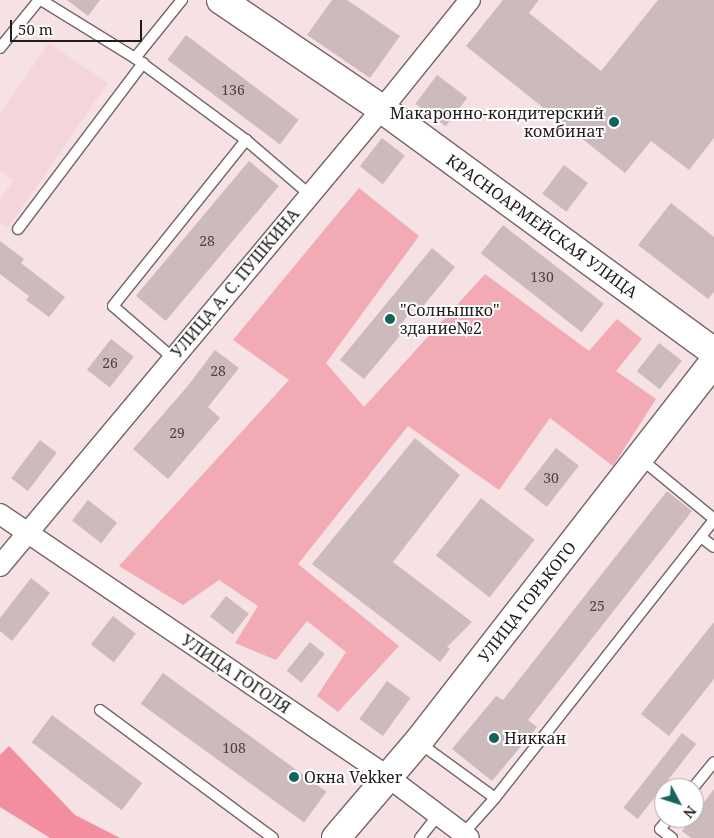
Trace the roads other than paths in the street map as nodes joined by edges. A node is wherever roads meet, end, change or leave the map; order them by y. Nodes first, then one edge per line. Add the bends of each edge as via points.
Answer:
1 (40, 0) edge
2 (182, 0) edge
3 (221, 0) edge
4 (470, 0) edge
5 (0, 48) edge
6 (139, 61) junction
7 (382, 109) junction
8 (246, 140) junction
9 (309, 194) junction
10 (18, 229) dead end
11 (714, 352) edge
12 (173, 358) junction
13 (714, 362) edge
14 (639, 458) junction
15 (0, 514) edge
16 (714, 520) edge
17 (27, 533) junction
18 (701, 537) junction
19 (714, 547) edge
20 (0, 566) edge
21 (100, 710) dead end
22 (418, 742) junction
23 (714, 762) edge
24 (388, 777) junction
25 (701, 778) edge
26 (494, 798) junction
27 (439, 814) junction
28 (661, 828) edge
29 (466, 836) edge
30 (272, 838) edge
31 (336, 838) edge
32 (420, 838) edge
33 (672, 838) edge

1 - 5 lane
1 - 6 lane
2 - 6 lane
3 - 7 street, КРАСНОАРМЕЙСКАЯ УЛИЦА
4 - 7 street, УЛИЦА А. С. ПУШКИНА
6 - 8 lane
6 - 10 lane
7 - 9 street, УЛИЦА А. С. ПУШКИНА
7 - 11 street, КРАСНОАРМЕЙСКАЯ УЛИЦА
8 - 9 lane
8 - 12 lane via 114,306
9 - 12 street, УЛИЦА А. С. ПУШКИНА
12 - 17 street, УЛИЦА А. С. ПУШКИНА
13 - 14 street, УЛИЦА ГОРЬКОГО
14 - 16 lane
14 - 22 street, УЛИЦА ГОРЬКОГО
15 - 17 street, УЛИЦА ГОГОЛЯ
16 - 18 lane
17 - 20 street, УЛИЦА А. С. ПУШКИНА
17 - 24 street, УЛИЦА ГОГОЛЯ
18 - 19 lane
18 - 26 lane
21 - 30 lane
22 - 24 street, УЛИЦА ГОРЬКОГО
22 - 26 lane
23 - 25 lane
24 - 27 street, УЛИЦА ГОГОЛЯ
24 - 31 street, УЛИЦА ГОРЬКОГО
26 - 29 lane
27 - 29 street, УЛИЦА ГОГОЛЯ
27 - 32 lane
28 - 33 lane

